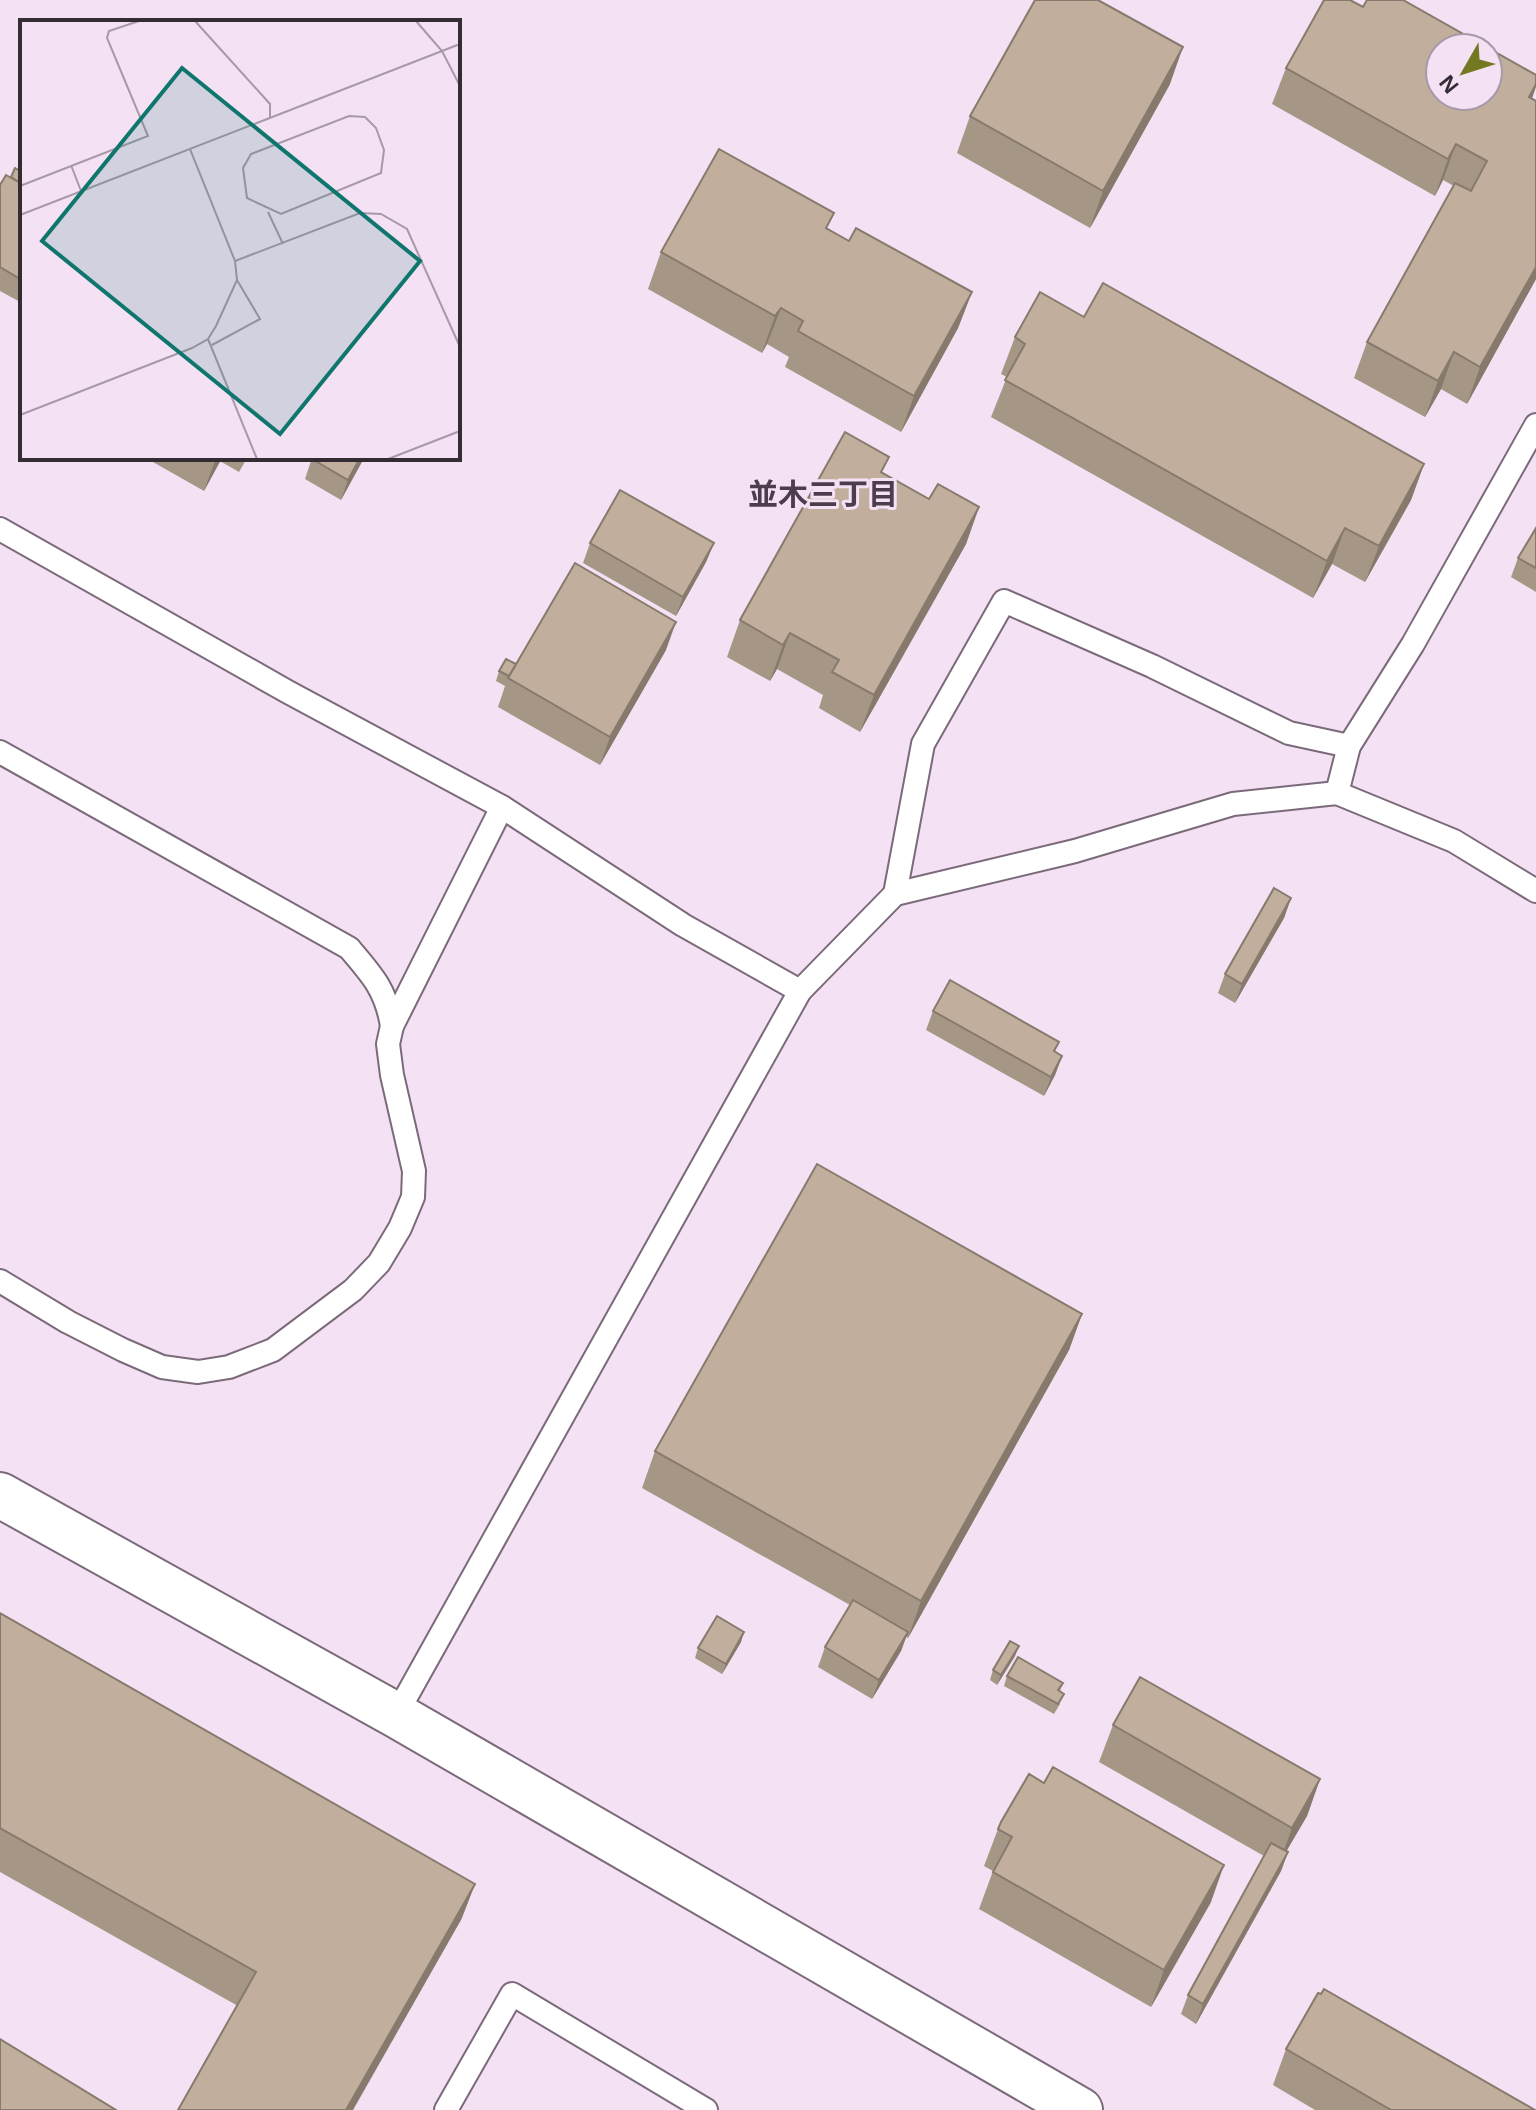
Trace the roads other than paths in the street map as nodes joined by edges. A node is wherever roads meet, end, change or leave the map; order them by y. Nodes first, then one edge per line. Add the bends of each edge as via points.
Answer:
1 (1536, 425) edge
2 (0, 529) edge
3 (1349, 746) junction
4 (0, 752) edge
5 (1337, 793) junction
6 (502, 807) junction
7 (1536, 891) edge
8 (895, 894) junction
9 (800, 991) junction
10 (392, 1026) junction
11 (0, 1281) edge
12 (0, 1495) edge
13 (396, 1715) junction
14 (446, 2110) edge
15 (706, 2110) edge
16 (1080, 2110) edge

1 - 3 lane
2 - 6 lane
3 - 5 lane
3 - 8 lane via 1289,733 1004,601 923,744
4 - 10 lane via 349,948 375,978 389,1004
5 - 7 lane via 1454,841
5 - 8 lane via 1233,804 1075,851
6 - 9 lane via 683,925
6 - 10 lane
8 - 9 lane
9 - 13 lane
10 - 11 lane via 388,1044 414,1171 413,1197 379,1263 353,1290 273,1350 198,1372 162,1367 68,1322
12 - 13 street
13 - 16 street
14 - 15 lane via 512,1994

